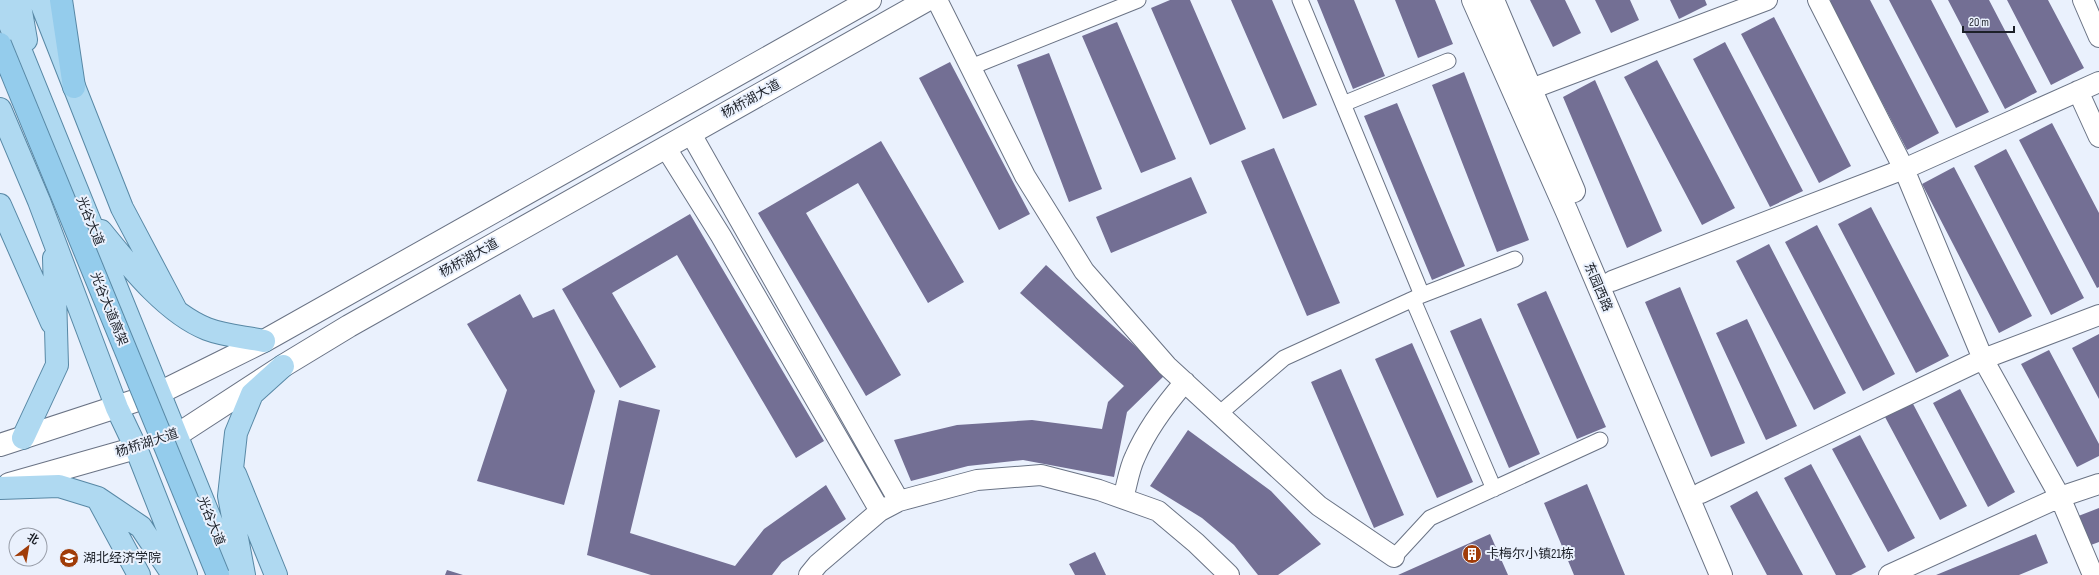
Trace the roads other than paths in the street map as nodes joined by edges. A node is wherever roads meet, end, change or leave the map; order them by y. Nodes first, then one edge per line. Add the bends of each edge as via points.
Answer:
1 (0, 0) edge
2 (19, 0) edge
3 (40, 0) edge
4 (61, 0) edge
5 (870, 0) edge
6 (927, 0) edge
7 (937, 0) edge
8 (1138, 0) edge
9 (1300, 0) edge
10 (1473, 0) edge
11 (1493, 0) edge
12 (1766, 0) edge
13 (1818, 0) edge
14 (2083, 0) edge
15 (2099, 37) edge
16 (0, 44) edge
17 (1448, 61) dead end
18 (971, 67) junction
19 (0, 81) edge
20 (2099, 82) edge
21 (34, 85) junction
22 (74, 87) junction
23 (1531, 89) junction
24 (2078, 91) junction
25 (1343, 104) junction
26 (0, 109) edge
27 (690, 134) junction
28 (2099, 137) edge
29 (666, 148) junction
30 (1904, 169) junction
31 (39, 201) junction
32 (0, 205) edge
33 (86, 213) junction
34 (1515, 258) dead end
35 (1612, 281) junction
36 (1417, 298) junction
37 (176, 310) junction
38 (2099, 315) edge
39 (56, 333) junction
40 (264, 341) junction
41 (1984, 359) junction
42 (283, 366) junction
43 (1184, 382) junction
44 (159, 393) junction
45 (117, 408) junction
46 (1219, 414) junction
47 (177, 435) junction
48 (23, 438) junction
49 (1600, 440) dead end
50 (0, 445) edge
51 (136, 448) junction
52 (232, 468) junction
53 (2099, 484) edge
54 (0, 487) edge
55 (1494, 489) junction
56 (1702, 493) junction
57 (2060, 497) junction
58 (98, 498) junction
59 (1123, 498) junction
60 (899, 501) junction
61 (880, 511) junction
62 (1394, 557) joint
63 (1897, 574) edge
64 (139, 575) edge
65 (173, 575) edge
66 (186, 575) edge
67 (204, 575) edge
68 (218, 575) edge
69 (233, 575) edge
70 (244, 575) edge
71 (276, 575) edge
72 (810, 575) edge
73 (1229, 575) edge
74 (1721, 575) edge
75 (1737, 575) edge
76 (2093, 575) edge

1 - 21 main road, 光谷大道
2 - 21 main road
3 - 22 main road
4 - 22 highway
5 - 40 main road
6 - 27 main road, 杨桥湖大道
7 - 18 street
8 - 18 street
9 - 25 street
10 - 74 main road, 东园西路 via 1567,212
11 - 23 main road, 东园西路
12 - 23 street
13 - 30 street
14 - 15 street
16 - 68 highway, 光谷大道高架, bridge
17 - 25 street
18 - 43 street via 1025,176 1084,271
19 - 67 highway, 光谷大道高架
20 - 24 street
21 - 33 main road, 光谷大道
22 - 37 main road via 122,208
23 - 35 main road, 东园西路
24 - 28 street
24 - 30 street
25 - 36 street
26 - 31 main road
27 - 29 main road, 杨桥湖大道
27 - 60 street
29 - 42 main road, 杨桥湖大道 via 349,326
29 - 61 street via 721,236
30 - 35 street
30 - 41 street
31 - 39 main road via 54,260
31 - 45 main road
32 - 39 main road
33 - 37 main road via 135,272
33 - 44 main road, 光谷大道
34 - 36 street
35 - 56 main road, 东园西路
36 - 46 street via 1284,358
36 - 55 street
37 - 40 main road via 207,329
38 - 41 street
39 - 48 main road via 57,365
40 - 44 main road
41 - 56 street
41 - 57 street
42 - 47 main road, 杨桥湖大道
42 - 52 main road via 252,394 236,433
43 - 46 street
43 - 59 street via 1162,409 1134,458
44 - 45 main road
44 - 47 main road, 光谷大道
45 - 48 main road
45 - 51 main road
46 - 62 street via 1319,506
47 - 51 main road, 杨桥湖大道
47 - 69 main road, 光谷大道
48 - 50 main road
49 - 55 street
51 - 54 main road, 杨桥湖大道
51 - 66 main road
52 - 70 main road via 229,496
52 - 71 main road
53 - 57 street
54 - 58 main road via 59,486
55 - 62 street via 1430,518
56 - 75 main road, 东园西路
57 - 63 street
57 - 76 street
58 - 64 main road
58 - 65 main road via 141,527
59 - 60 street via 1041,475 977,480
59 - 73 street via 1158,511
60 - 61 street
61 - 72 street via 818,564

